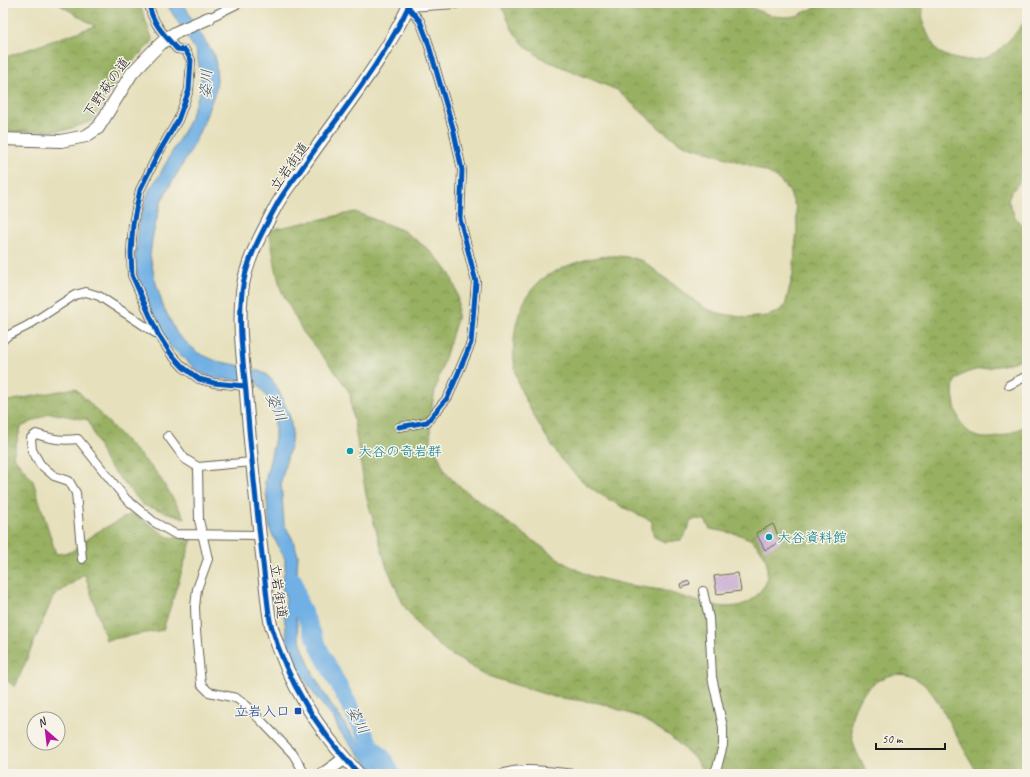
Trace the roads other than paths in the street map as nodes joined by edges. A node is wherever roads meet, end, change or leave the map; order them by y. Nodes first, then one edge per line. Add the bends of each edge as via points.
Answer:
1 (149, 3) edge
2 (239, 3) edge
3 (456, 4) dead end
4 (409, 5) edge
5 (209, 18) joint
6 (167, 38) junction
7 (3, 139) edge
8 (158, 334) junction
9 (3, 340) edge
10 (1027, 376) edge
11 (245, 386) junction
12 (1009, 386) dead end
13 (399, 427) dead end
14 (168, 436) dead end
15 (252, 462) junction
16 (198, 467) junction
17 (202, 534) junction
18 (260, 535) junction
19 (82, 559) dead end
20 (703, 591) dead end
21 (344, 759) junction
22 (305, 774) edge
23 (322, 774) edge
24 (359, 774) edge
25 (501, 774) edge
26 (575, 774) edge
27 (714, 774) edge

1 - 6 street via 156,25
2 - 5 street
3 - 4 street
4 - 11 street, 立岩街道 via 375,66 275,206 261,234 248,267 242,292 240,313
4 - 13 street via 420,20 427,39 453,128 462,170 460,219 476,282 471,343 448,396 427,422
5 - 6 street, 下野萩の道
6 - 7 street, 下野萩の道 via 132,73 98,128 86,136 61,141
6 - 8 street via 177,49 185,50 191,60 189,90 178,120 140,190 133,224 131,253 132,275
8 - 9 street via 99,296 86,292 75,295
8 - 11 street via 171,354 198,379
10 - 12 street
11 - 15 street, 立岩街道
14 - 16 street via 185,459
15 - 16 street
15 - 18 street, 立岩街道
16 - 17 street via 199,520
17 - 18 street
17 - 19 street via 175,534 154,522 126,499 78,439 64,441 36,434 31,438 32,450 40,464 54,476 69,481 76,493
17 - 22 street via 208,559 197,589 195,607 201,684 209,692 236,698 247,706 293,754
18 - 21 street, 立岩街道 via 271,624 286,669 308,709
20 - 27 street via 708,618 712,677 723,727 723,745
21 - 23 street
21 - 24 street, 立岩街道
25 - 26 street via 508,771 530,770

